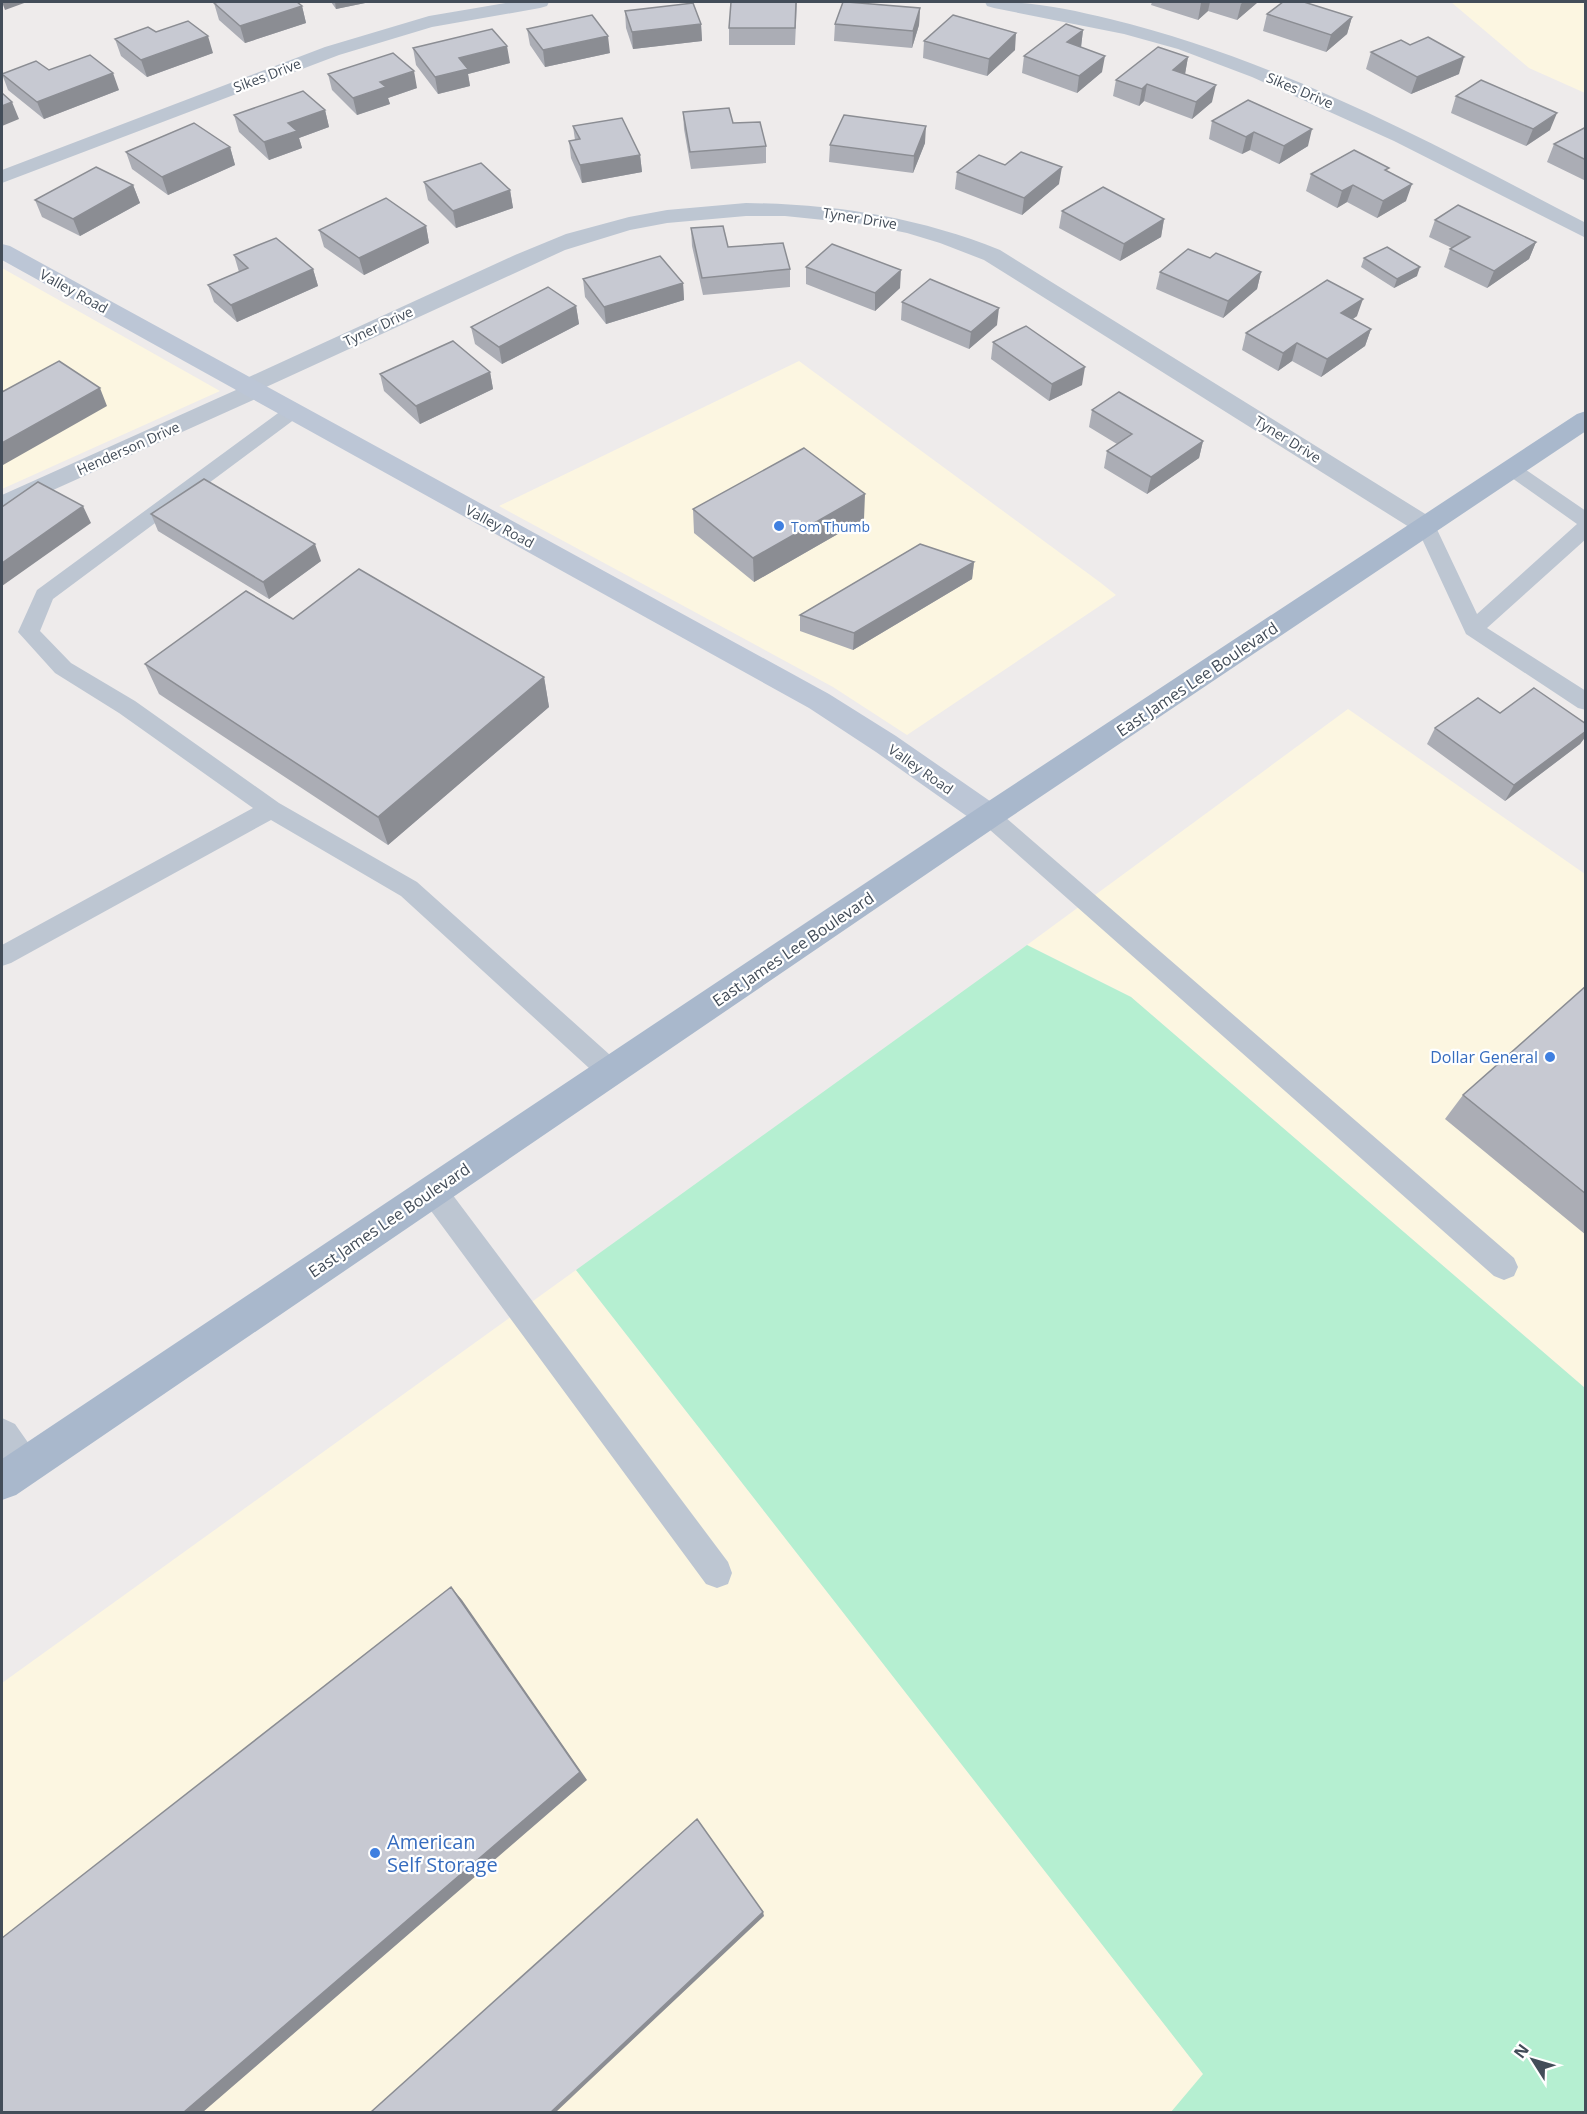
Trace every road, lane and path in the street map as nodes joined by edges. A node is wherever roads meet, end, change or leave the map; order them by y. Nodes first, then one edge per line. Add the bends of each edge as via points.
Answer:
1 (540, 2) edge
2 (994, 2) edge
3 (2, 177) edge
4 (1586, 232) edge
5 (2, 251) edge
6 (250, 389) junction
7 (292, 412) junction
8 (1586, 419) edge
9 (1512, 469) junction
10 (2, 505) edge
11 (1586, 520) edge
12 (1426, 526) junction
13 (1586, 527) edge
14 (1473, 629) junction
15 (1586, 702) edge
16 (271, 809) junction
17 (989, 816) junction
18 (2, 956) edge
19 (610, 1071) junction
20 (433, 1191) junction
21 (1504, 1267) dead end
22 (2, 1437) edge
23 (12, 1474) edge
24 (717, 1573) dead end

1 - 3 street, Sikes Drive via 429,22 332,51
2 - 4 street, Sikes Drive via 1112,25 1255,71 1397,134
5 - 6 street, Valley Road
6 - 7 street, Valley Road
6 - 10 street, Henderson Drive
6 - 12 street, Tyner Drive via 487,277 590,234 694,213 757,209 835,213 902,225 992,255
7 - 16 lane via 44,595 29,632 63,668 127,707
7 - 17 street, Valley Road via 819,701
8 - 9 main road, East James Lee Boulevard
9 - 11 lane
9 - 12 main road, East James Lee Boulevard
12 - 14 lane
12 - 17 main road, East James Lee Boulevard
13 - 14 lane
14 - 15 lane
16 - 18 lane
16 - 19 lane via 409,889
17 - 19 main road, East James Lee Boulevard
17 - 21 lane
19 - 20 main road, East James Lee Boulevard
20 - 23 main road, East James Lee Boulevard
20 - 24 lane
22 - 23 street

